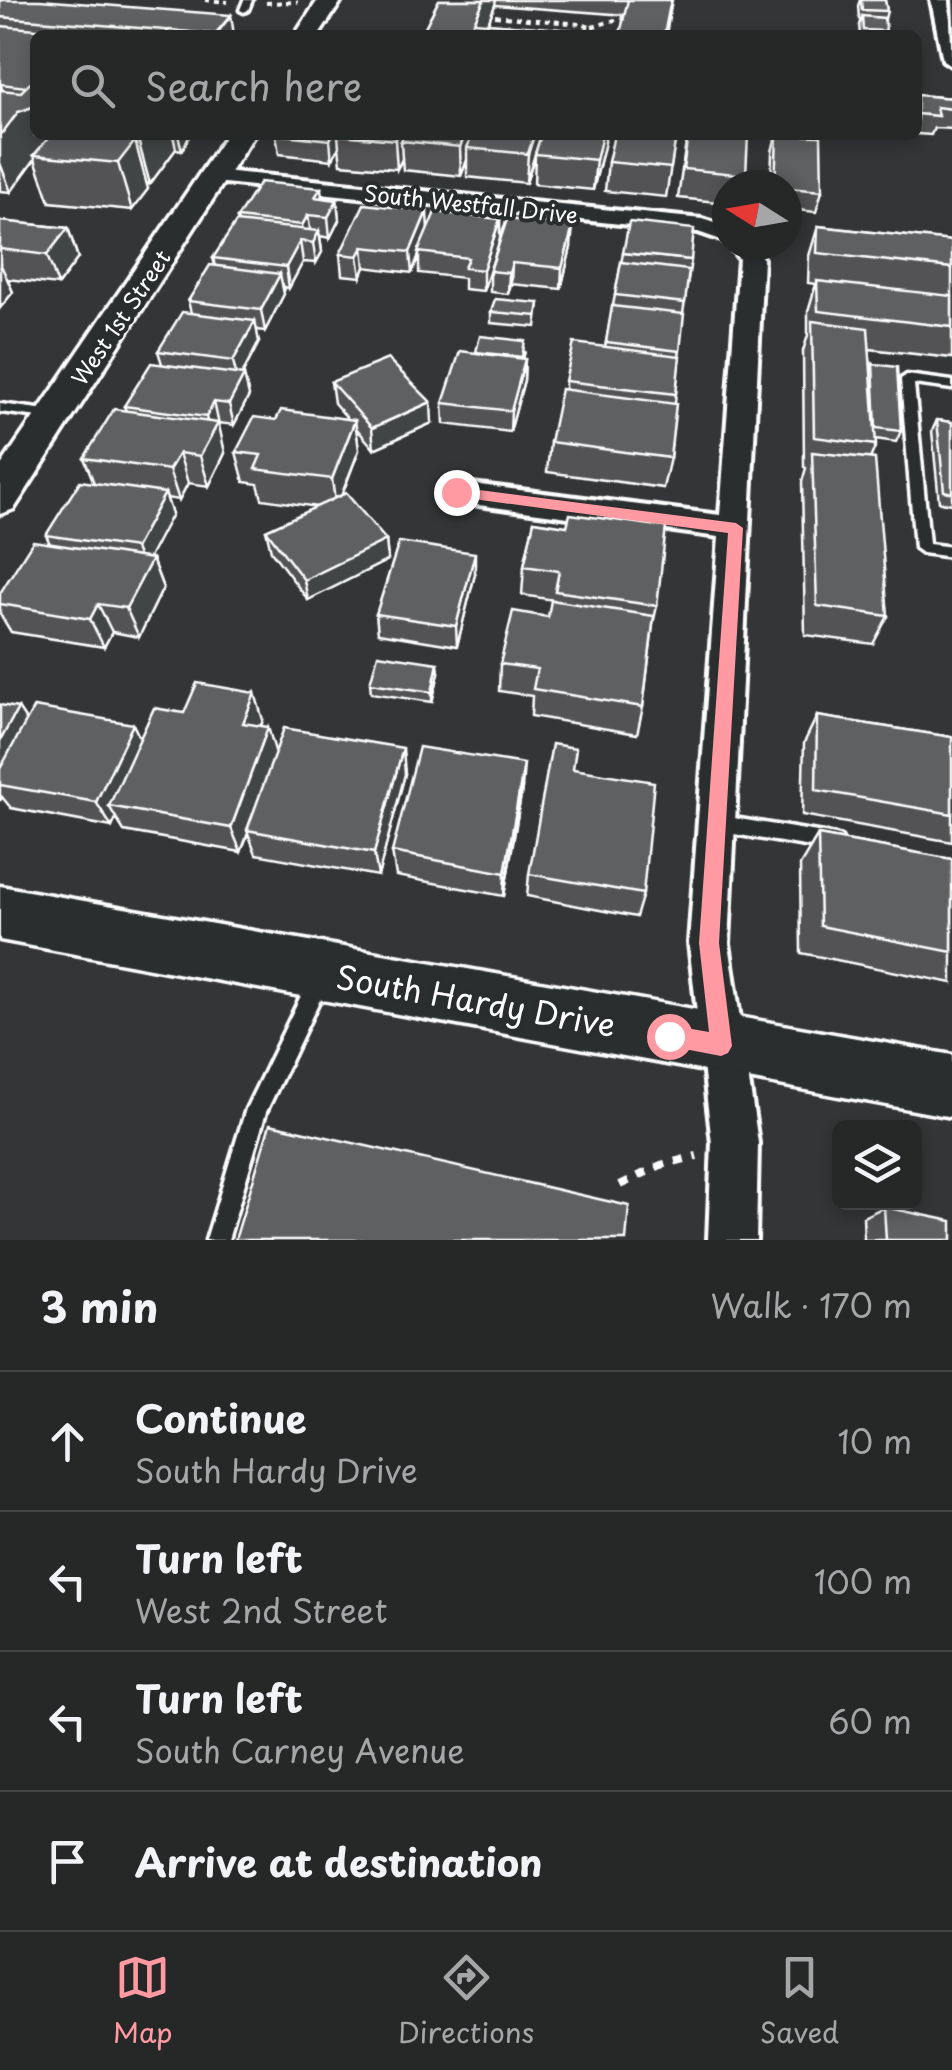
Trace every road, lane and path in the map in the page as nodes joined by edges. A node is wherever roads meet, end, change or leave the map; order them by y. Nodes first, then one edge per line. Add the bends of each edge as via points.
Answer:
1 (248, 0) edge
2 (330, 0) edge
3 (940, 0) edge
4 (499, 8) dead end
5 (244, 10) dead end
6 (495, 16) dead end
7 (625, 17) edge
8 (509, 18) junction
9 (590, 27) junction
10 (309, 30) edge
11 (502, 30) edge
12 (592, 30) edge
13 (952, 60) edge
14 (237, 140) edge
15 (213, 176) junction
16 (712, 230) edge
17 (751, 260) edge
18 (952, 384) edge
19 (0, 408) edge
20 (54, 415) junction
21 (456, 492) dead end
22 (0, 499) edge
23 (736, 528) junction
24 (952, 552) edge
25 (716, 823) junction
26 (860, 848) edge
27 (0, 913) edge
28 (323, 972) junction
29 (721, 1046) junction
30 (952, 1086) edge
31 (699, 1156) dead end
32 (620, 1185) dead end
33 (217, 1240) edge
34 (732, 1240) edge

1 - 5 lane
2 - 10 street
3 - 13 street
4 - 8 path
6 - 8 path
7 - 9 path
8 - 9 path
8 - 11 path
9 - 12 path
14 - 15 street, West 1st Street
15 - 16 street, South Westfall Drive
15 - 20 street, West 1st Street
17 - 23 street
18 - 24 lane via 907,379 922,548
19 - 20 lane
20 - 22 street, West 1st Street
21 - 23 street
23 - 25 street
25 - 26 lane
25 - 29 street via 709,943
27 - 28 street, South Hardy Drive
28 - 29 street, South Hardy Drive
28 - 33 lane via 256,1110
29 - 30 street, South Hardy Drive
29 - 34 street via 736,1143
31 - 32 path via 661,1164

